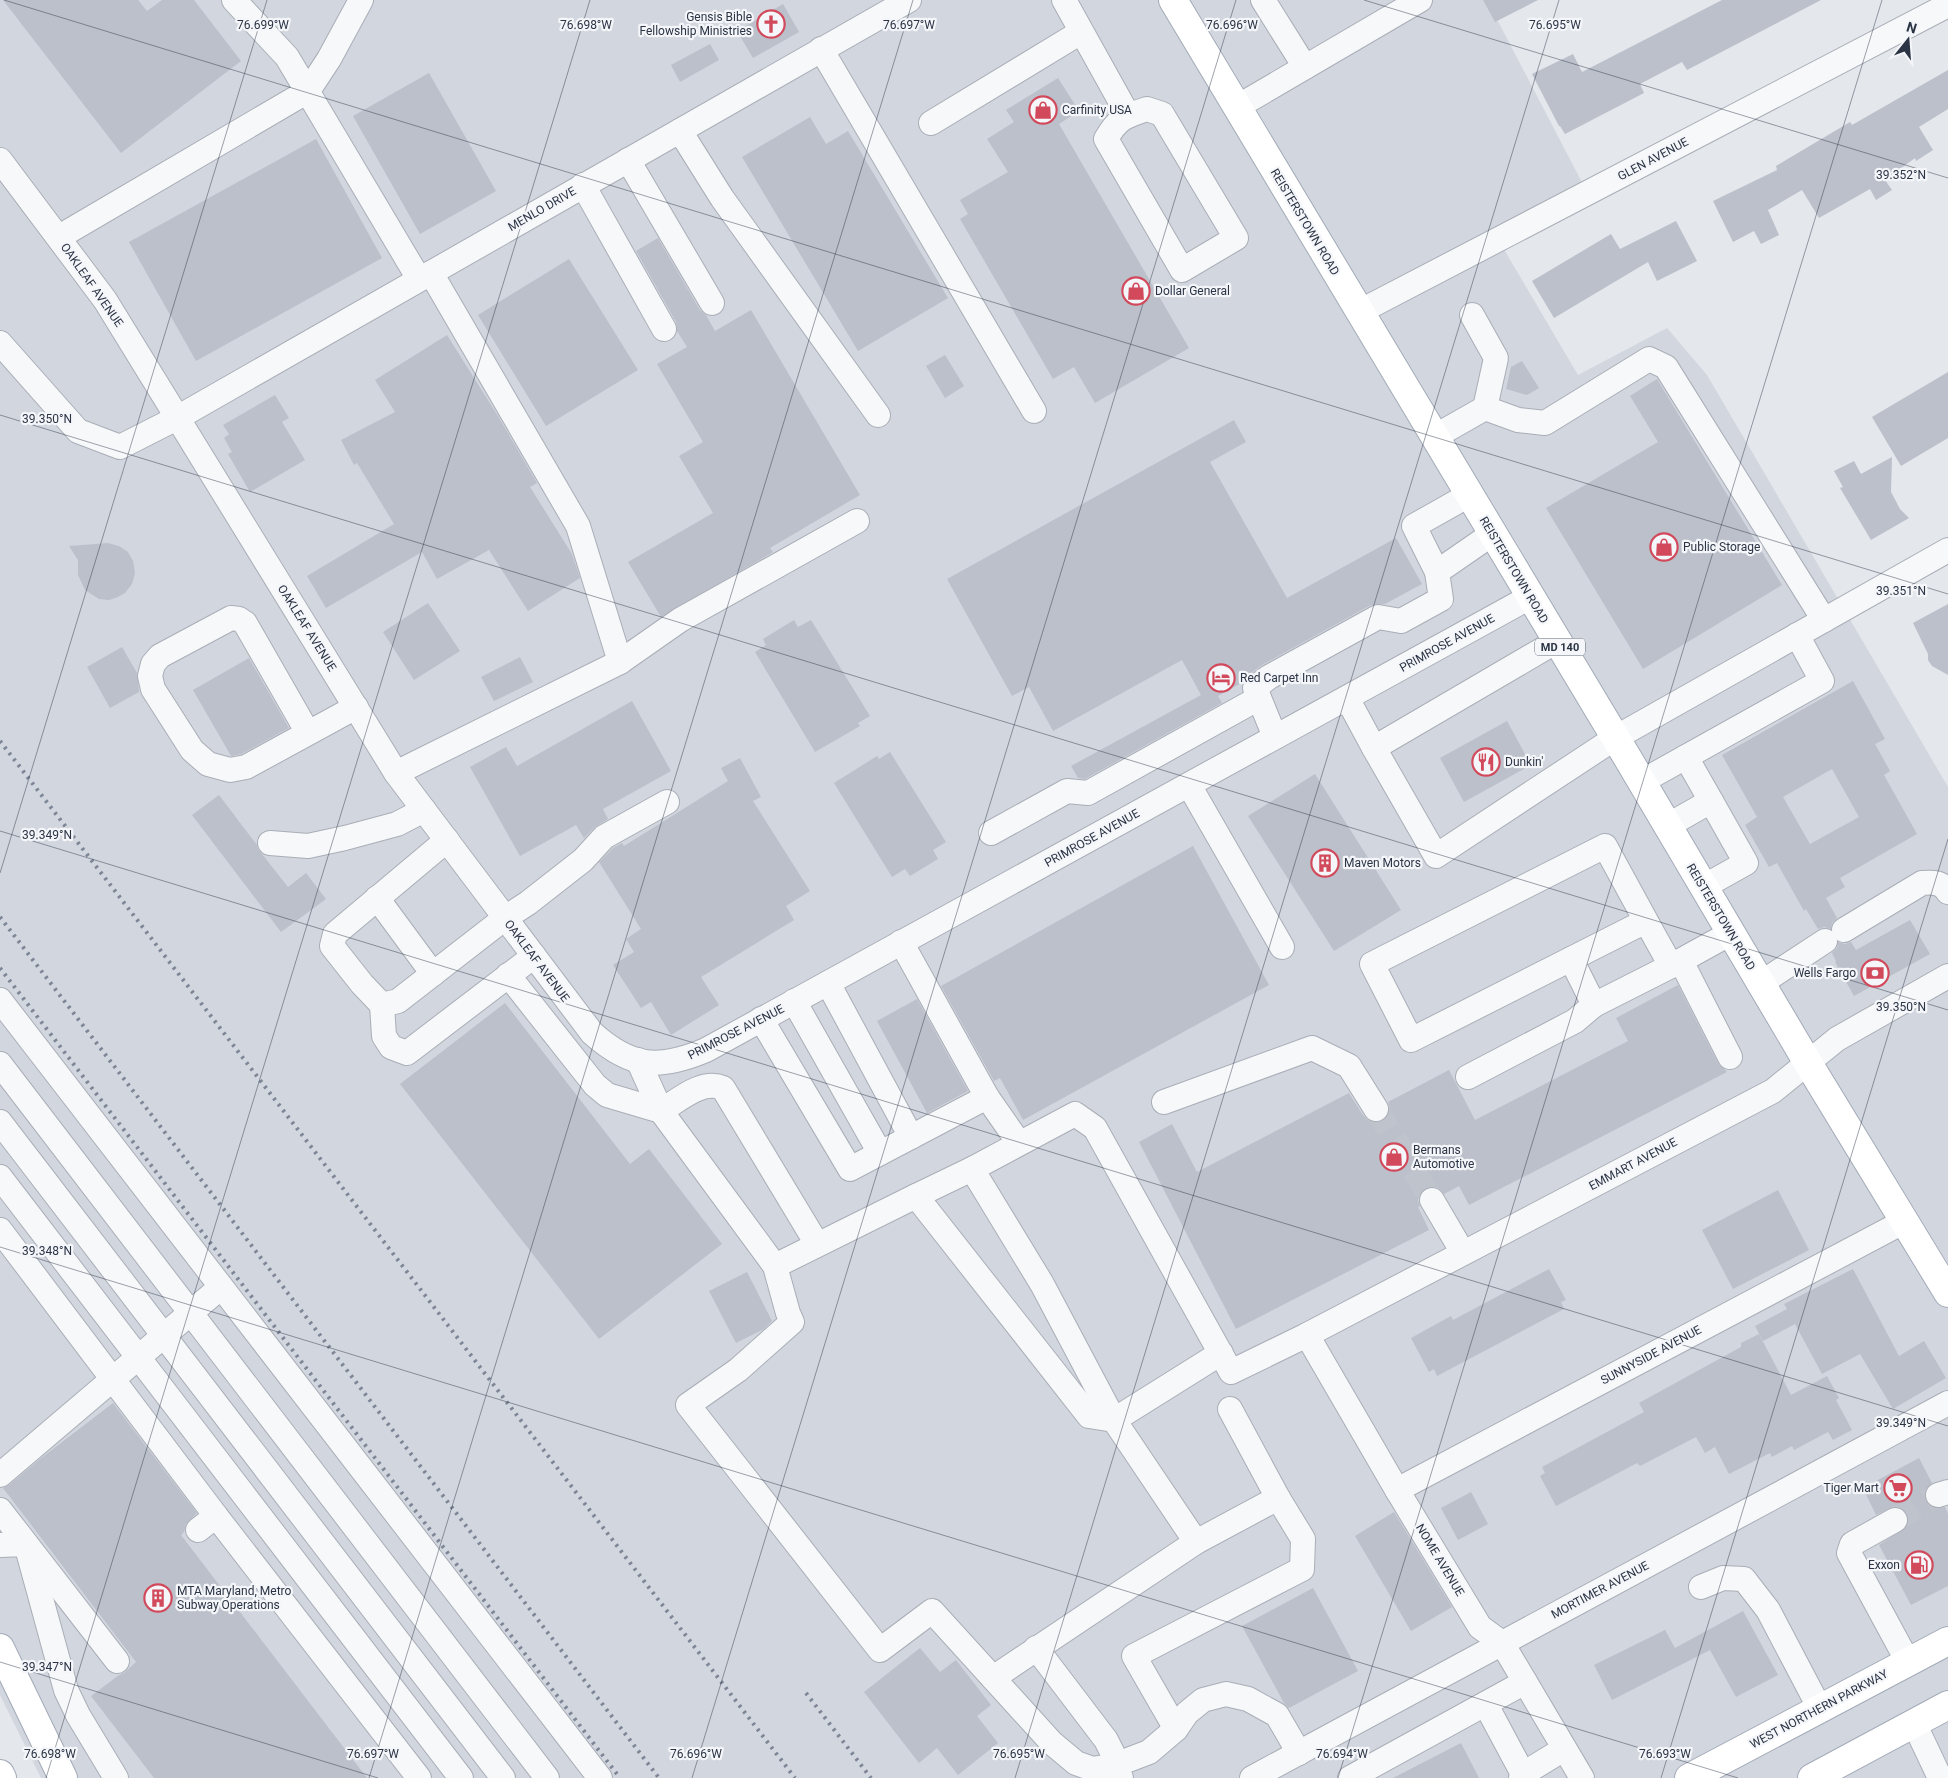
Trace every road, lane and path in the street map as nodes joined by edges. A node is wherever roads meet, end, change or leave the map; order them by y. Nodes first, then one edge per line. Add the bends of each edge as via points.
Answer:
1 (234, 0) edge
2 (361, 0) edge
3 (909, 0) edge
4 (1064, 0) edge
5 (1173, 0) edge
6 (1264, 0) edge
7 (1420, 0) edge
8 (1948, 5) edge
9 (1081, 32) junction
10 (821, 49) junction
11 (1305, 67) junction
12 (308, 91) junction
13 (1237, 107) junction
14 (1128, 115) junction
15 (931, 123) dead end
16 (680, 131) junction
17 (0, 160) edge
18 (628, 160) junction
19 (583, 185) junction
20 (59, 237) junction
21 (425, 276) junction
22 (712, 303) dead end
23 (1359, 312) junction
24 (1472, 315) dead end
25 (664, 329) dead end
26 (0, 342) edge
27 (1486, 408) junction
28 (1034, 411) dead end
29 (878, 415) dead end
30 (177, 418) junction
31 (1434, 437) junction
32 (1469, 495) junction
33 (858, 521) dead end
34 (1492, 534) junction
35 (1948, 550) edge
36 (1437, 572) junction
37 (1530, 597) junction
38 (1824, 620) junction
39 (1797, 636) junction
40 (1557, 641) junction
41 (620, 662) junction
42 (1259, 698) junction
43 (1347, 698) junction
44 (356, 707) junction
45 (308, 733) junction
46 (1275, 737) junction
47 (1615, 738) junction
48 (1374, 748) junction
49 (1686, 757) junction
50 (396, 773) junction
51 (1641, 782) junction
52 (1189, 785) junction
53 (667, 802) dead end
54 (1711, 802) junction
55 (424, 810) junction
56 (1667, 826) junction
57 (991, 833) dead end
58 (447, 840) junction
59 (270, 843) dead end
60 (1704, 887) junction
61 (1948, 892) edge
62 (377, 898) junction
63 (505, 918) junction
64 (1646, 921) junction
65 (1731, 933) junction
66 (902, 942) junction
67 (1282, 947) dead end
68 (534, 956) junction
69 (1571, 959) junction
70 (1676, 964) junction
71 (433, 974) junction
72 (508, 976) junction
73 (1948, 976) edge
74 (828, 983) junction
75 (1761, 983) junction
76 (0, 1000) edge
77 (794, 1001) junction
78 (382, 1005) junction
79 (1594, 1005) junction
80 (761, 1019) junction
81 (1730, 1057) dead end
82 (643, 1062) junction
83 (1808, 1063) junction
84 (0, 1064) edge
85 (1468, 1077) dead end
86 (987, 1097) junction
87 (1164, 1102) dead end
88 (1376, 1109) tunnel mouth
89 (662, 1111) junction
90 (0, 1122) edge
91 (912, 1137) junction
92 (1019, 1143) junction
93 (880, 1153) junction
94 (972, 1168) junction
95 (0, 1177) edge
96 (916, 1196) junction
97 (1432, 1200) tunnel mouth
98 (1905, 1221) junction
99 (0, 1230) edge
100 (817, 1244) junction
101 (1463, 1253) junction
102 (775, 1266) junction
103 (221, 1287) junction
104 (1948, 1293) edge
105 (190, 1313) junction
106 (164, 1335) junction
107 (1307, 1335) junction
108 (1221, 1353) junction
109 (139, 1356) junction
110 (113, 1379) junction
111 (1948, 1403) edge
112 (1230, 1409) dead end
113 (1114, 1420) junction
114 (0, 1475) edge
115 (1397, 1490) junction
116 (1278, 1498) junction
117 (0, 1510) edge
118 (1895, 1520) tunnel mouth
119 (1196, 1542) junction
120 (26, 1544) junction
121 (0, 1545) edge
122 (1701, 1587) dead end
123 (1948, 1641) edge
124 (1502, 1644) junction
125 (0, 1648) edge
126 (1036, 1648) junction
127 (117, 1661) dead end
128 (1908, 1662) junction
129 (993, 1678) junction
130 (1525, 1682) junction
131 (1486, 1704) junction
132 (1948, 1706) edge
133 (1820, 1709) junction
134 (1914, 1723) junction
135 (1176, 1729) junction
136 (1564, 1748) junction
137 (1299, 1753) junction
138 (1118, 1772) edge
139 (0, 1774) edge
140 (1522, 1776) edge
141 (2, 1778) edge
142 (63, 1778) edge
143 (116, 1778) edge
144 (418, 1778) edge
145 (461, 1778) edge
146 (504, 1778) edge
147 (547, 1778) edge
148 (600, 1778) edge
149 (1252, 1778) edge
150 (1350, 1778) edge
151 (1582, 1778) edge
152 (1689, 1778) edge
153 (1812, 1778) edge
154 (1940, 1778) edge

1 - 12 street via 287,56
2 - 12 street via 329,60
3 - 10 street, MENLO DRIVE
4 - 9 street
5 - 13 main road, REISTERSTOWN ROAD / MD 140
6 - 11 street
7 - 11 street
8 - 23 street, GLEN AVENUE
9 - 14 street
9 - 15 street
10 - 16 street, MENLO DRIVE
10 - 28 street
11 - 13 street
12 - 20 street
12 - 21 street
13 - 23 main road, REISTERSTOWN ROAD / MD 140
14 - 14 street via 1147,109 1162,114 1236,238 1182,270 1106,139 1115,123
16 - 18 street, MENLO DRIVE
16 - 29 street via 722,198
17 - 20 street, OAKLEAF AVENUE
18 - 19 street, MENLO DRIVE
18 - 22 street
19 - 21 street, MENLO DRIVE
19 - 25 street
20 - 30 street, OAKLEAF AVENUE via 105,300
21 - 30 street, MENLO DRIVE
21 - 41 street via 578,526
23 - 31 main road, REISTERSTOWN ROAD / MD 140
24 - 27 street via 1496,358
26 - 30 street, MENLO DRIVE via 78,432 120,447
27 - 31 street
27 - 38 street via 1518,420 1545,423 1648,359 1666,367
30 - 44 street, OAKLEAF AVENUE
31 - 32 main road, REISTERSTOWN ROAD / MD 140
32 - 34 main road, REISTERSTOWN ROAD / MD 140
32 - 36 street via 1414,526
33 - 41 street via 680,620
34 - 36 street
34 - 37 main road, REISTERSTOWN ROAD / MD 140
35 - 38 street
36 - 42 street via 1441,599 1401,621 1378,617 1269,677 1255,688
37 - 40 main road, REISTERSTOWN ROAD / MD 140
37 - 43 street, PRIMROSE AVENUE
38 - 39 street
39 - 47 street
39 - 49 street via 1822,681
40 - 47 main road, REISTERSTOWN ROAD / MD 140
40 - 48 street
41 - 50 street
42 - 46 street
42 - 57 street via 1088,793 1067,791
43 - 46 street, PRIMROSE AVENUE
43 - 48 street
44 - 45 street
44 - 50 street, OAKLEAF AVENUE
45 - 45 street via 246,767 230,770 208,764 192,750 153,689 150,676 153,664 160,656 231,618 239,619 245,623
46 - 52 street, PRIMROSE AVENUE
47 - 48 street via 1436,856
47 - 51 main road, REISTERSTOWN ROAD / MD 140
49 - 51 street
49 - 54 street
50 - 55 street, OAKLEAF AVENUE
51 - 56 main road, REISTERSTOWN ROAD / MD 140
52 - 66 street, PRIMROSE AVENUE
52 - 67 street
53 - 63 street via 604,837 583,860
54 - 56 street
54 - 60 street via 1746,863
55 - 58 street, OAKLEAF AVENUE
55 - 59 street via 396,824 308,846
56 - 60 main road, REISTERSTOWN ROAD / MD 140
58 - 62 street
58 - 63 street, OAKLEAF AVENUE
60 - 65 main road, REISTERSTOWN ROAD / MD 140
61 - 75 street via 1944,886 1922,883
62 - 71 street
62 - 78 street via 335,934 332,946
63 - 68 street, OAKLEAF AVENUE
63 - 71 street
64 - 69 street
64 - 69 street via 1605,846 1372,964 1411,1040
64 - 70 street
65 - 70 street
65 - 75 main road, REISTERSTOWN ROAD / MD 140
66 - 74 street, PRIMROSE AVENUE
66 - 86 street
68 - 72 street
68 - 82 street, OAKLEAF AVENUE via 592,1033 608,1047
69 - 79 street
70 - 79 street
70 - 81 street
71 - 78 street via 398,1001
72 - 78 street via 407,1053 391,1048 384,1036
72 - 89 street via 595,1085 607,1094
73 - 83 street, EMMART AVENUE via 1837,1039
74 - 77 street, PRIMROSE AVENUE
74 - 91 street
75 - 83 main road, REISTERSTOWN ROAD / MD 140
76 - 103 street
77 - 80 street, PRIMROSE AVENUE
77 - 93 street
79 - 85 street via 1575,1021
80 - 82 street, PRIMROSE AVENUE via 686,1058 668,1063
80 - 93 street via 850,1169
82 - 89 street
83 - 98 main road, REISTERSTOWN ROAD / MD 140
83 - 101 street, EMMART AVENUE via 1773,1092
84 - 105 street
86 - 91 street
86 - 92 street
87 - 88 street via 1312,1048 1349,1066
89 - 100 street via 700,1088 714,1084 723,1088
89 - 102 street
90 - 106 street
91 - 93 street
92 - 94 street
92 - 108 street via 1075,1114 1095,1128
94 - 96 street
94 - 113 street via 1042,1284
95 - 109 street
96 - 100 street
96 - 113 street via 1089,1416
97 - 101 street
98 - 104 main road, REISTERSTOWN ROAD / MD 140
98 - 115 street, SUNNYSIDE AVENUE
99 - 110 street
100 - 102 street
101 - 107 street, EMMART AVENUE
102 - 129 street via 792,1322 738,1370 688,1405 880,1650 932,1611
103 - 105 street
103 - 148 street
105 - 106 street
105 - 147 street
106 - 109 street
106 - 146 street
107 - 108 street, EMMART AVENUE via 1231,1372
107 - 115 street, NOME AVENUE
108 - 113 street
109 - 110 street
109 - 145 street
110 - 114 street
110 - 144 street via 207,1523
111 - 124 street, MORTIMER AVENUE
112 - 116 street
113 - 119 street
115 - 124 street, NOME AVENUE via 1480,1627
116 - 119 street
116 - 135 street via 1303,1539 1302,1569 1134,1656
117 - 120 street
118 - 128 street via 1852,1544 1849,1553
119 - 126 street
120 - 121 street
120 - 127 street
120 - 143 street via 66,1690
122 - 133 street via 1722,1578 1744,1579 1768,1610
123 - 128 main road, WEST NORTHERN PARKWAY
124 - 130 street, NOME AVENUE
124 - 137 street, MORTIMER AVENUE
125 - 142 main road
126 - 129 street
126 - 138 street via 1106,1740
128 - 133 main road, WEST NORTHERN PARKWAY
129 - 138 street via 1052,1743 1076,1764
130 - 131 street
130 - 136 street, NOME AVENUE
131 - 140 street
131 - 150 street
132 - 134 main road
133 - 152 main road, WEST NORTHERN PARKWAY
134 - 153 main road
134 - 154 street
135 - 137 street via 1187,1713 1203,1700 1226,1694 1248,1699 1276,1715
135 - 138 street
136 - 140 street
136 - 151 street, NOME AVENUE
137 - 149 street, MORTIMER AVENUE
139 - 141 main road

